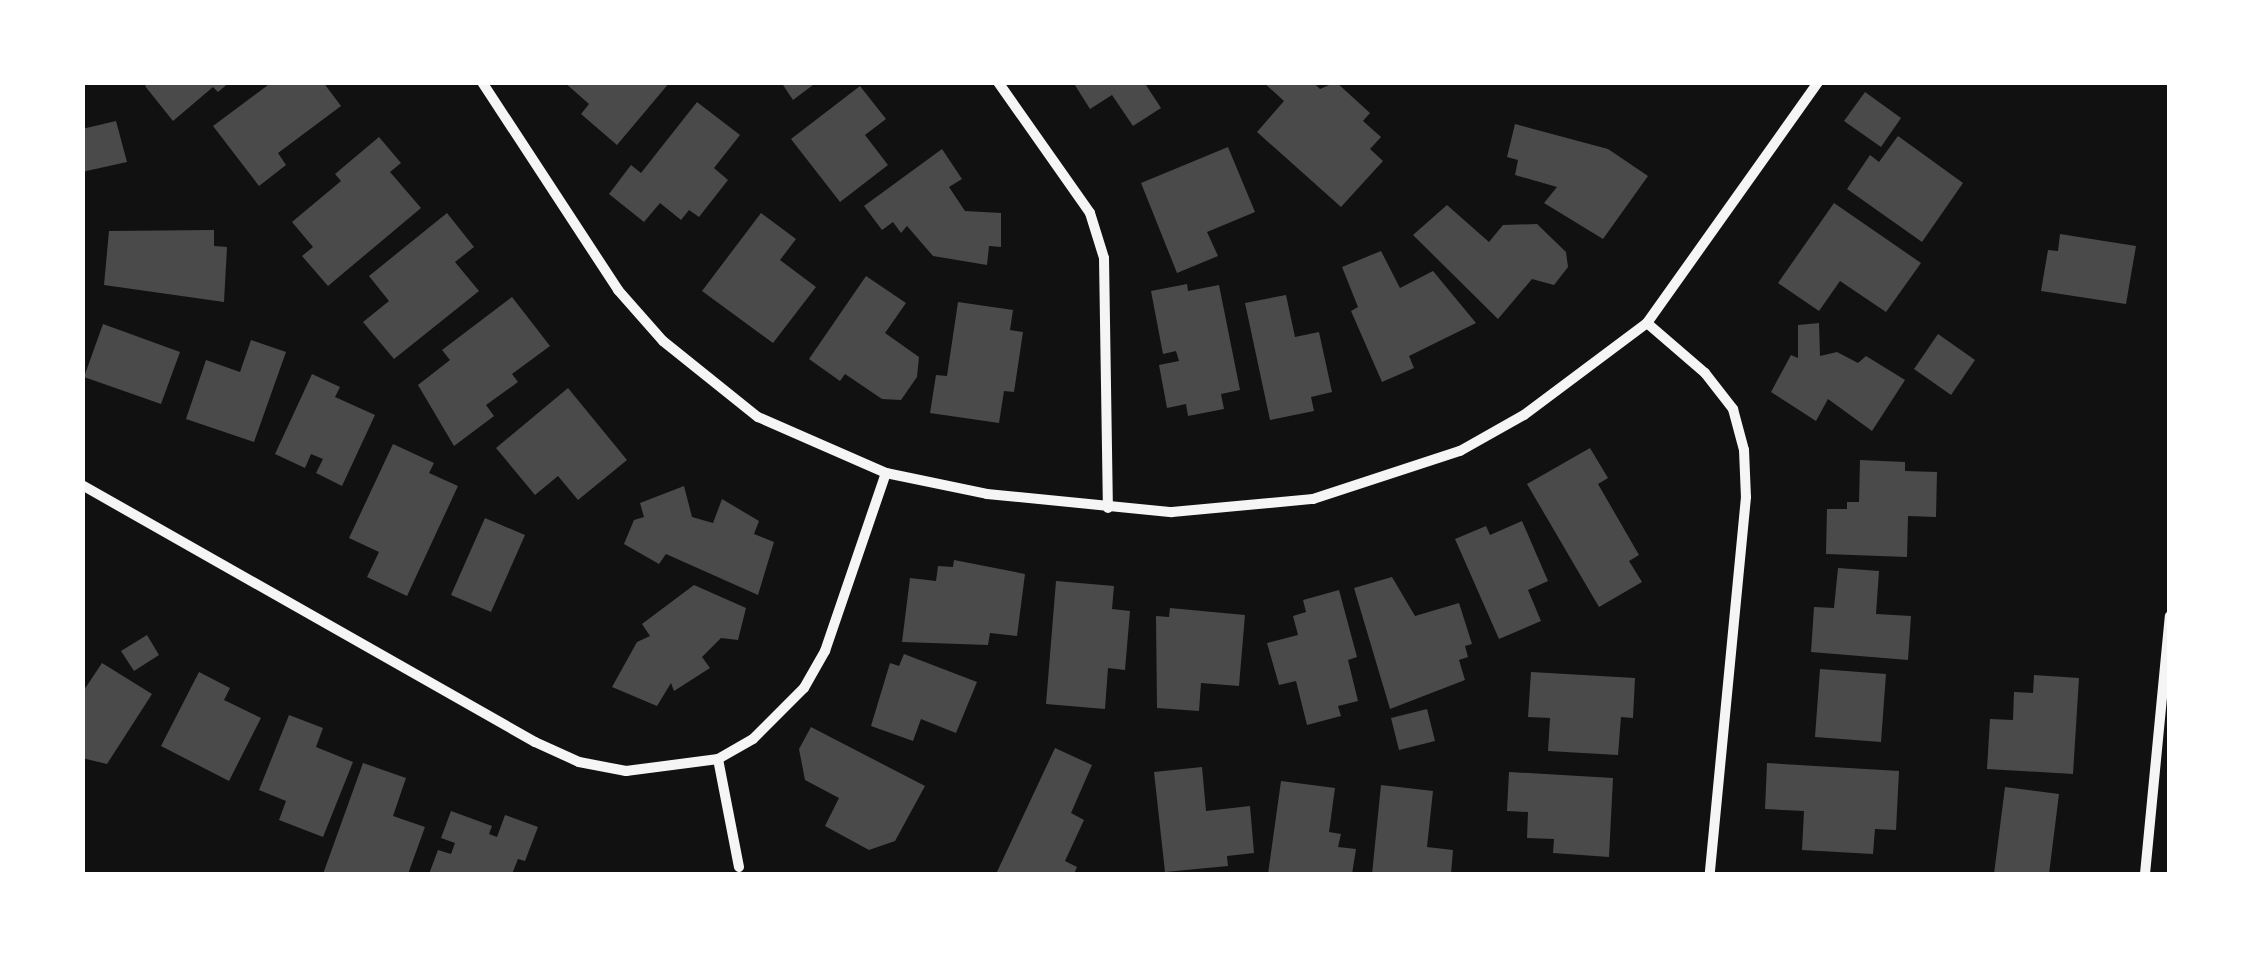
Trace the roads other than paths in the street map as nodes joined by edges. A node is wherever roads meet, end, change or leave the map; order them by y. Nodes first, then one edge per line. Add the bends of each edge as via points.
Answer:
1 (482, 82) edge
2 (998, 82) edge
3 (1818, 82) edge
4 (1646, 322) junction
5 (886, 474) junction
6 (82, 484) edge
7 (1108, 508) junction
8 (2170, 616) edge
9 (718, 759) junction
10 (739, 867) dead end
11 (1710, 874) edge
12 (2145, 874) edge

1 - 5 street via 578,233 664,341 758,416
2 - 7 street via 1090,214 1104,258
3 - 4 street
4 - 7 street via 1524,416 1460,451 1398,474 1314,499 1236,510
4 - 11 street via 1705,373 1733,409 1744,450 1746,496
5 - 7 street
5 - 9 street via 826,651 780,714
6 - 9 street via 579,762 626,770
8 - 12 street
9 - 10 street

